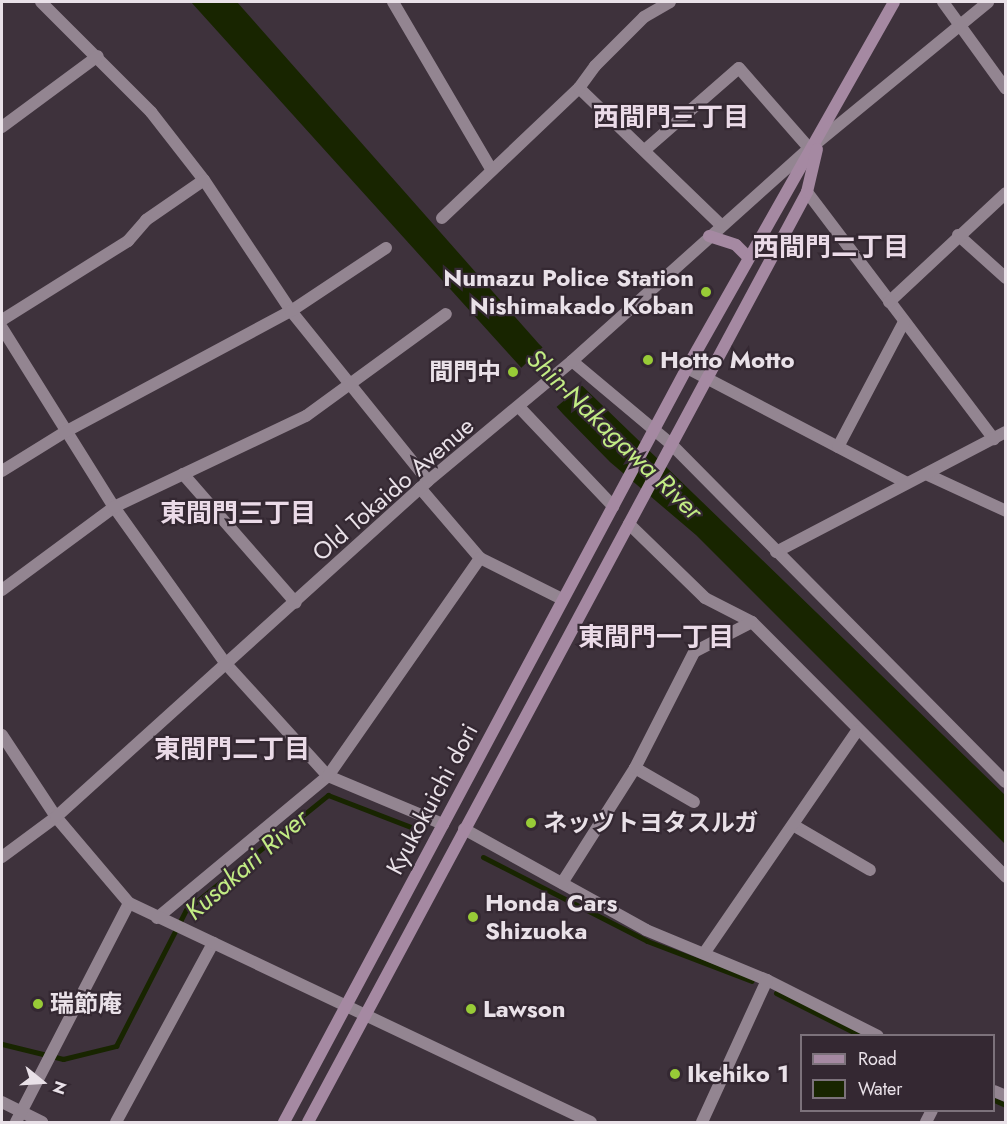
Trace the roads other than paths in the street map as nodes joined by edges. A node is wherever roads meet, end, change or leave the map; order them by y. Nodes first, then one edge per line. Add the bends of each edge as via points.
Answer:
1 (41, 2) edge
2 (393, 2) edge
3 (670, 2) edge
4 (894, 2) edge
5 (943, 2) edge
6 (988, 2) edge
7 (962, 23) junction
8 (98, 56) junction
9 (579, 88) junction
10 (1005, 89) edge
11 (2, 127) edge
12 (814, 144) junction
13 (646, 149) junction
14 (491, 169) junction
15 (204, 180) junction
16 (807, 192) junction
17 (1005, 193) edge
18 (441, 218) dead end
19 (721, 225) junction
20 (958, 235) junction
21 (709, 236) junction
22 (386, 248) dead end
23 (749, 258) junction
24 (1005, 278) edge
25 (889, 302) junction
26 (291, 311) junction
27 (446, 314) dead end
28 (2, 320) edge
29 (904, 322) junction
30 (2, 328) edge
31 (572, 361) junction
32 (687, 368) junction
33 (707, 379) junction
34 (349, 386) junction
35 (519, 407) junction
36 (65, 432) junction
37 (654, 432) junction
38 (1005, 432) edge
39 (994, 438) junction
40 (672, 445) junction
41 (838, 447) junction
42 (2, 471) edge
43 (183, 474) junction
44 (926, 474) junction
45 (907, 483) junction
46 (424, 485) junction
47 (616, 501) junction
48 (114, 507) junction
49 (1005, 511) edge
50 (631, 518) junction
51 (776, 552) junction
52 (480, 558) junction
53 (2, 590) edge
54 (562, 598) junction
55 (296, 603) junction
56 (752, 622) junction
57 (226, 664) junction
58 (857, 731) junction
59 (2, 735) edge
60 (635, 768) junction
61 (328, 776) junction
62 (1005, 782) edge
63 (694, 802) dead end
64 (56, 817) junction
65 (443, 824) junction
66 (793, 825) junction
67 (464, 829) junction
68 (2, 857) edge
69 (870, 870) dead end
70 (1005, 877) edge
71 (562, 883) junction
72 (129, 903) junction
73 (157, 918) junction
74 (213, 943) junction
75 (705, 952) junction
76 (767, 980) junction
77 (347, 1005) junction
78 (365, 1015) junction
79 (876, 1034) edge
80 (2, 1102) edge
81 (19, 1117) edge
82 (42, 1122) edge
83 (116, 1122) edge
84 (284, 1122) edge
85 (308, 1122) edge
86 (591, 1122) edge
87 (702, 1122) edge

1 - 8 street
2 - 14 street
3 - 9 street via 644,17 594,66
4 - 12 main road
5 - 7 street
6 - 7 street, Old Tokaido Avenue
7 - 10 street
7 - 12 street, Old Tokaido Avenue
8 - 11 street
8 - 15 street via 151,112
9 - 13 street
9 - 14 street
12 - 13 street via 739,68
12 - 16 main road, Kyukokuichi dori
12 - 19 street, Old Tokaido Avenue
12 - 23 main road, Kyukokuichi dori
13 - 19 street
14 - 18 street
15 - 26 street
15 - 28 street via 146,220 128,241
16 - 25 street
16 - 33 main road, Kyukokuichi dori
17 - 20 street
19 - 21 street, Old Tokaido Avenue
20 - 24 street
20 - 25 street
21 - 23 main road via 736,244
21 - 31 street, Old Tokaido Avenue
22 - 26 street
23 - 32 main road, Kyukokuichi dori
25 - 29 street
26 - 34 street
26 - 36 street
27 - 34 street
29 - 39 street
29 - 41 street
30 - 36 street
31 - 35 street, Old Tokaido Avenue
31 - 37 street
32 - 33 street
32 - 37 main road, Kyukokuichi dori
33 - 40 main road, Kyukokuichi dori
33 - 41 street
34 - 43 street via 306,416
34 - 46 street
35 - 46 street, Old Tokaido Avenue
35 - 47 street
36 - 42 street
36 - 48 street
37 - 40 street
37 - 47 main road, Kyukokuichi dori
38 - 39 street
39 - 44 street
40 - 50 main road, Kyukokuichi dori
40 - 51 street
41 - 45 street
43 - 48 street
43 - 55 street
44 - 45 street
44 - 49 street
45 - 51 street
46 - 52 street
46 - 55 street, Old Tokaido Avenue
47 - 54 main road, Kyukokuichi dori
48 - 53 street
48 - 57 street
50 - 56 street via 705,598
50 - 67 main road, Kyukokuichi dori
51 - 62 street
52 - 54 street
52 - 61 street
54 - 65 main road, Kyukokuichi dori
55 - 57 street, Old Tokaido Avenue
56 - 58 street
56 - 60 street via 694,652
57 - 61 street
57 - 64 street, Old Tokaido Avenue
58 - 66 street
58 - 70 street
59 - 64 street
60 - 63 street
60 - 71 street
61 - 65 street
61 - 73 street
64 - 68 street, Old Tokaido Avenue
64 - 72 street
65 - 77 main road, Kyukokuichi dori
66 - 69 street
66 - 75 street
67 - 71 street
67 - 78 main road, Kyukokuichi dori
71 - 75 street via 646,930
72 - 73 street
72 - 81 street
73 - 74 street
74 - 77 street
74 - 83 street
75 - 76 street
76 - 79 street
76 - 87 street
77 - 78 street
77 - 84 main road, Kyukokuichi dori
78 - 85 main road, Kyukokuichi dori
78 - 86 street
80 - 81 street
81 - 82 street

